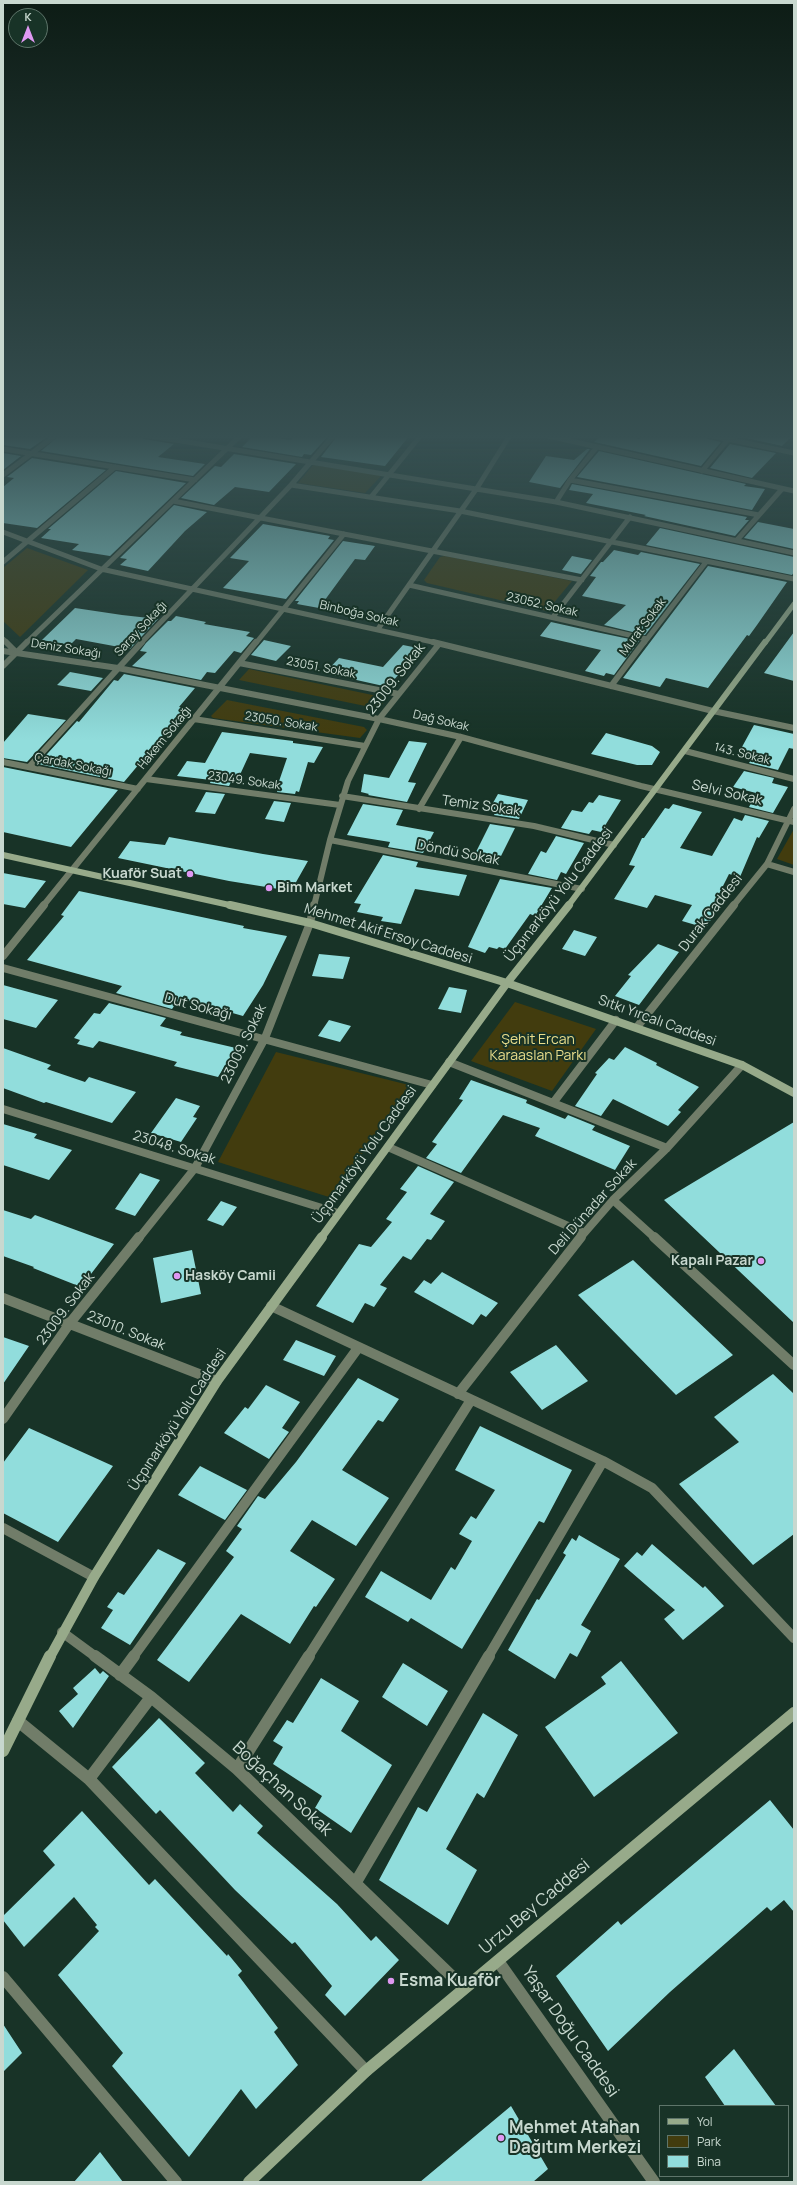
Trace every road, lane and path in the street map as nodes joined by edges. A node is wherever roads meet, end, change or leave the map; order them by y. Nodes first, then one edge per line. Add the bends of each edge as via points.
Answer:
1 (15, 537) edge
2 (34, 537) edge
3 (135, 537) edge
4 (241, 537) edge
5 (342, 537) edge
6 (360, 537) edge
7 (442, 537) edge
8 (587, 537) edge
9 (616, 537) edge
10 (723, 537) edge
11 (740, 537) edge
12 (737, 540) junction
13 (28, 542) junction
14 (612, 542) junction
15 (433, 551) junction
16 (794, 553) edge
17 (3, 562) edge
18 (706, 562) junction
19 (101, 569) junction
20 (794, 579) edge
21 (582, 580) junction
22 (409, 585) junction
23 (192, 589) junction
24 (794, 605) edge
25 (284, 608) junction
26 (552, 617) junction
27 (378, 629) junction
28 (3, 639) edge
29 (647, 639) junction
30 (439, 644) junction
31 (3, 650) edge
32 (17, 653) junction
33 (239, 663) junction
34 (3, 666) edge
35 (118, 668) junction
36 (611, 686) junction
37 (220, 687) junction
38 (399, 694) junction
39 (713, 711) junction
40 (194, 719) junction
41 (379, 719) junction
42 (794, 728) edge
43 (461, 737) junction
44 (365, 746) junction
45 (685, 751) junction
46 (3, 762) edge
47 (29, 767) junction
48 (146, 779) junction
49 (794, 779) edge
50 (655, 788) junction
51 (138, 789) junction
52 (342, 796) junction
53 (340, 805) junction
54 (419, 809) junction
55 (794, 809) edge
56 (791, 821) edge
57 (330, 840) junction
58 (614, 845) junction
59 (3, 855) edge
60 (767, 864) junction
61 (73, 870) junction
62 (794, 872) edge
63 (582, 889) junction
64 (310, 923) junction
65 (3, 956) edge
66 (3, 968) edge
67 (507, 983) junction
68 (616, 1020) junction
69 (637, 1027) junction
70 (265, 1038) junction
71 (449, 1062) junction
72 (742, 1065) junction
73 (432, 1085) junction
74 (794, 1093) edge
75 (553, 1103) junction
76 (3, 1109) edge
77 (388, 1146) junction
78 (667, 1148) junction
79 (195, 1168) junction
80 (613, 1200) junction
81 (338, 1213) junction
82 (584, 1233) junction
83 (3, 1298) edge
84 (271, 1306) junction
85 (70, 1323) junction
86 (358, 1348) junction
87 (794, 1365) edge
88 (216, 1381) junction
89 (458, 1394) junction
90 (471, 1400) junction
91 (3, 1419) edge
92 (603, 1461) junction
93 (3, 1528) edge
94 (94, 1577) junction
95 (62, 1632) junction
96 (794, 1638) edge
97 (120, 1675) junction
98 (150, 1697) junction
99 (794, 1713) edge
100 (18, 1721) junction
101 (3, 1751) edge
102 (237, 1769) junction
103 (89, 1779) junction
104 (356, 1882) junction
105 (498, 1961) junction
106 (3, 1977) edge
107 (464, 1988) junction
108 (366, 2071) junction
109 (176, 2182) edge
110 (249, 2182) edge
111 (654, 2182) edge

1 - 13 street, Binboğa Sokak
2 - 13 street
3 - 19 street
4 - 23 street, Saray Sokağı
5 - 25 street, Hakem Sokağı
6 - 15 street
7 - 15 street
8 - 14 street
9 - 14 street
10 - 12 street
11 - 12 street
12 - 16 street
13 - 17 street
13 - 19 street, Binboğa Sokak
14 - 18 street
14 - 21 street
15 - 21 street
15 - 22 street
18 - 20 street
18 - 29 street, Murat Sokak
19 - 23 street, Binboğa Sokak
19 - 32 street
21 - 26 street
22 - 26 street, 23052. Sokak
22 - 27 street
23 - 25 street, Binboğa Sokak
23 - 35 street, Saray Sokağı
24 - 39 main road, Üçpınarköyü Yolu Caddesi
25 - 27 street, Binboğa Sokak
25 - 33 street, Hakem Sokağı
26 - 29 street, 23052. Sokak
27 - 30 street, Binboğa Sokak
28 - 32 street
29 - 36 street, Murat Sokak
30 - 36 street, Binboğa Sokak
30 - 38 street, 23009. Sokak
31 - 32 street, Deniz Sokağı
32 - 34 street
32 - 35 street, Deniz Sokağı
33 - 37 street, Hakem Sokağı
33 - 38 street, 23051. Sokak
35 - 37 street, Deniz Sokağı
35 - 47 street, Saray Sokağı
36 - 39 street, Binboğa Sokak
37 - 40 street, Hakem Sokağı
37 - 41 street, Dağ Sokak
38 - 41 street, 23009. Sokak
39 - 42 street, Binboğa Sokak
39 - 45 main road, Üçpınarköyü Yolu Caddesi
40 - 44 street, 23050. Sokak
40 - 48 street, Hakem Sokağı
41 - 43 street, Dağ Sokak
41 - 44 street, 23009. Sokak
43 - 50 street, Dağ Sokak
43 - 54 street
44 - 52 street, 23009. Sokak
45 - 49 street, 143. Sokak
45 - 50 main road, Üçpınarköyü Yolu Caddesi
46 - 47 street, Çardak Sokağı
47 - 51 street, Çardak Sokağı
48 - 51 street, Hakem Sokağı
48 - 53 street, 23049. Sokak
50 - 56 street, Selvi Sokak
50 - 58 main road, Üçpınarköyü Yolu Caddesi
51 - 61 street, Hakem Sokağı
52 - 53 street, 23009. Sokak
52 - 54 street, Temiz Sokak
53 - 57 street, 23009. Sokak
54 - 58 street, Temiz Sokak via 534,826
55 - 56 street, Durak Caddesi
56 - 60 street, Durak Caddesi
57 - 63 street, Döndü Sokak
57 - 64 street, 23009. Sokak
58 - 63 main road, Üçpınarköyü Yolu Caddesi
59 - 61 main road, Mehmet Akif Ersoy Caddesi
60 - 62 street
60 - 69 street, Durak Caddesi
61 - 64 main road, Mehmet Akif Ersoy Caddesi
61 - 65 street, Hakem Sokağı
63 - 67 main road, Üçpınarköyü Yolu Caddesi
64 - 67 main road, Mehmet Akif Ersoy Caddesi
64 - 70 street, 23009. Sokak
66 - 70 street, Dut Sokağı
67 - 68 main road, Sıtkı Yırcalı Caddesi
67 - 71 main road, Üçpınarköyü Yolu Caddesi
68 - 69 main road, Sıtkı Yırcalı Caddesi
68 - 75 street
69 - 72 main road, Sıtkı Yırcalı Caddesi
70 - 73 street, Dut Sokağı
70 - 79 street, 23009. Sokak
71 - 73 main road, Üçpınarköyü Yolu Caddesi
71 - 75 street
72 - 74 main road, Sıtkı Yırcalı Caddesi
72 - 78 street, Deli Dünadar Sokak
73 - 77 main road, Üçpınarköyü Yolu Caddesi
75 - 78 street
76 - 79 street, 23048. Sokak
77 - 81 main road, Üçpınarköyü Yolu Caddesi
77 - 82 street
78 - 80 street, Deli Dünadar Sokak
79 - 81 street, 23048. Sokak
79 - 85 street, 23009. Sokak
80 - 82 street, Deli Dünadar Sokak
80 - 87 street
81 - 84 main road, Üçpınarköyü Yolu Caddesi
82 - 89 street, Deli Dünadar Sokak
83 - 85 street, 23010. Sokak
84 - 86 street
84 - 88 main road, Üçpınarköyü Yolu Caddesi
85 - 88 street, 23010. Sokak
85 - 91 street, 23009. Sokak
86 - 89 street
86 - 97 street
88 - 94 main road, Üçpınarköyü Yolu Caddesi
89 - 90 street
90 - 92 street
90 - 102 street
92 - 96 street via 652,1488
92 - 104 street
93 - 94 street
94 - 95 main road, Üçpınarköyü Yolu Caddesi
95 - 97 street, Boğaçhan Sokak
95 - 100 main road, Üçpınarköyü Yolu Caddesi
97 - 98 street, Boğaçhan Sokak
98 - 102 street, Boğaçhan Sokak
98 - 103 street
99 - 105 main road, Urzu Bey Caddesi
100 - 101 main road, Üçpınarköyü Yolu Caddesi
100 - 103 street
102 - 104 street, Boğaçhan Sokak
103 - 108 street
104 - 107 street, Boğaçhan Sokak
105 - 107 main road, Urzu Bey Caddesi
105 - 111 street, Yaşar Doğu Caddesi
106 - 109 street
107 - 108 main road, Urzu Bey Caddesi
108 - 110 main road, Urzu Bey Caddesi

